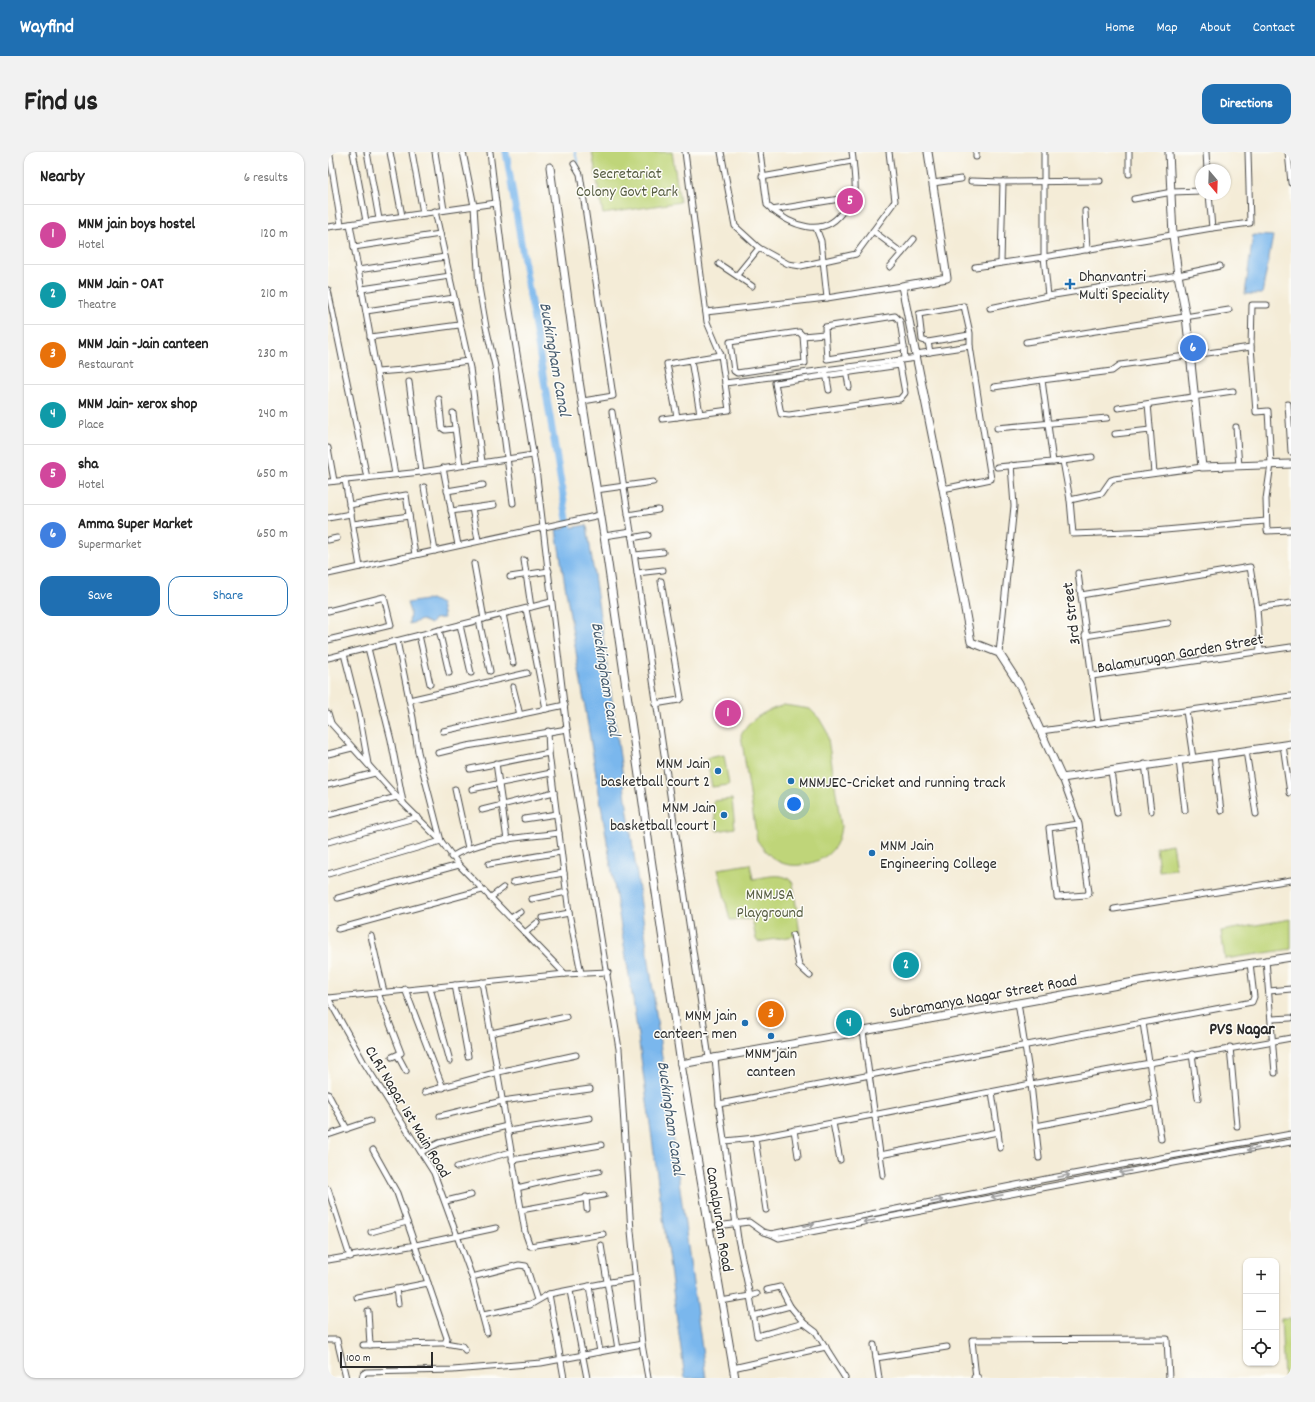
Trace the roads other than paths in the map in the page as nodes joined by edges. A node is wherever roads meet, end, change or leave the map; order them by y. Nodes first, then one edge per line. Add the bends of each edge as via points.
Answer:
1 (353, 152) edge
2 (367, 152) edge
3 (390, 152) edge
4 (412, 152) edge
5 (435, 152) edge
6 (464, 152) edge
7 (490, 152) edge
8 (685, 152) edge
9 (721, 152) edge
10 (760, 152) edge
11 (852, 152) edge
12 (889, 152) edge
13 (928, 152) edge
14 (1044, 152) edge
15 (1129, 152) edge
16 (1169, 152) edge
17 (1206, 152) edge
18 (1248, 152) edge
19 (1288, 152) edge
20 (330, 156) dead end
21 (852, 161) junction
22 (574, 164) dead end
23 (1207, 164) edge
24 (550, 167) dead end
25 (1129, 174) dead end
26 (762, 176) junction
27 (961, 179) dead end
28 (971, 181) dead end
29 (1100, 181) dead end
30 (1003, 182) junction
31 (933, 183) junction
32 (1043, 183) junction
33 (1291, 183) edge
34 (1195, 191) edge
35 (1172, 192) junction
36 (852, 197) junction
37 (1134, 199) dead end
38 (1210, 200) edge
39 (496, 203) junction
40 (474, 206) junction
41 (444, 210) junction
42 (772, 210) junction
43 (435, 211) junction
44 (1085, 211) dead end
45 (423, 213) junction
46 (402, 216) junction
47 (379, 220) junction
48 (366, 221) junction
49 (350, 224) junction
50 (341, 225) junction
51 (328, 227) edge
52 (816, 228) junction
53 (1212, 228) junction
54 (873, 231) junction
55 (440, 234) junction
56 (1173, 236) junction
57 (914, 239) dead end
58 (354, 248) junction
59 (759, 248) junction
60 (1088, 250) junction
61 (902, 253) junction
62 (445, 257) junction
63 (1044, 258) junction
64 (823, 262) junction
65 (1001, 263) junction
66 (719, 264) dead end
67 (890, 266) dead end
68 (1220, 266) dead end
69 (975, 267) dead end
70 (358, 270) junction
71 (737, 274) junction
72 (1178, 275) junction
73 (450, 276) junction
74 (752, 286) dead end
75 (902, 286) junction
76 (362, 289) junction
77 (328, 290) edge
78 (1048, 296) junction
79 (454, 298) junction
80 (827, 298) junction
81 (1267, 305) dead end
82 (990, 308) dead end
83 (1229, 310) dead end
84 (366, 311) junction
85 (706, 312) junction
86 (1186, 316) junction
87 (460, 325) junction
88 (824, 334) junction
89 (969, 335) junction
90 (803, 336) junction
91 (370, 337) junction
92 (928, 342) junction
93 (1026, 342) dead end
94 (970, 346) junction
95 (1251, 347) junction
96 (904, 348) junction
97 (930, 352) junction
98 (721, 355) junction
99 (916, 356) junction
100 (1190, 356) junction
101 (827, 358) junction
102 (905, 359) junction
103 (691, 360) junction
104 (468, 361) junction
105 (899, 363) junction
106 (802, 364) junction
107 (846, 370) junction
108 (827, 371) junction
109 (377, 372) junction
110 (737, 373) junction
111 (803, 373) junction
112 (775, 376) junction
113 (1042, 380) junction
114 (738, 381) junction
115 (409, 382) dead end
116 (725, 383) junction
117 (775, 383) junction
118 (848, 387) dead end
119 (994, 387) dead end
120 (829, 390) dead end
121 (1233, 391) dead end
122 (1193, 397) junction
123 (439, 399) dead end
124 (583, 401) junction
125 (1148, 404) junction
126 (1288, 404) dead end
127 (1118, 408) dead end
128 (612, 412) dead end
129 (454, 413) dead end
130 (700, 414) junction
131 (677, 417) junction
132 (1107, 418) dead end
133 (662, 419) dead end
134 (1048, 423) junction
135 (1236, 427) dead end
136 (997, 428) dead end
137 (455, 429) junction
138 (1150, 430) junction
139 (1115, 434) dead end
140 (328, 448) edge
141 (1291, 452) edge
142 (533, 455) junction
143 (1092, 457) dead end
144 (507, 458) junction
145 (1064, 461) junction
146 (482, 462) junction
147 (1053, 462) junction
148 (1271, 464) junction
149 (1291, 464) edge
150 (460, 465) junction
151 (1011, 466) junction
152 (1240, 466) junction
153 (997, 467) dead end
154 (1202, 467) junction
155 (443, 468) junction
156 (421, 472) junction
157 (1154, 473) junction
158 (395, 474) junction
159 (367, 478) junction
160 (345, 480) junction
161 (334, 481) junction
162 (328, 482) edge
163 (653, 482) dead end
164 (483, 485) dead end
165 (624, 486) junction
166 (424, 487) dead end
167 (943, 489) junction
168 (596, 490) junction
169 (447, 491) junction
170 (1070, 500) junction
171 (513, 503) dead end
172 (350, 505) junction
173 (494, 505) dead end
174 (472, 508) junction
175 (658, 510) dead end
176 (451, 511) junction
177 (351, 514) junction
178 (600, 515) junction
179 (628, 515) junction
180 (409, 516) junction
181 (328, 518) edge
182 (1266, 521) junction
183 (353, 524) junction
184 (543, 527) junction
185 (1291, 530) edge
186 (632, 535) junction
187 (648, 535) dead end
188 (604, 536) junction
189 (337, 538) dead end
190 (328, 540) edge
191 (478, 540) junction
192 (458, 545) junction
193 (435, 551) junction
194 (663, 552) dead end
195 (415, 555) junction
196 (635, 555) junction
197 (524, 560) dead end
198 (474, 564) dead end
199 (360, 567) junction
200 (664, 570) dead end
201 (549, 571) junction
202 (637, 573) junction
203 (1078, 573) dead end
204 (328, 574) edge
205 (526, 575) junction
206 (510, 577) dead end
207 (661, 581) dead end
208 (1081, 595) junction
209 (551, 602) junction
210 (1291, 603) edge
211 (528, 608) junction
212 (1257, 608) junction
213 (328, 611) edge
214 (503, 614) junction
215 (482, 620) junction
216 (1168, 623) dead end
217 (460, 625) junction
218 (438, 630) junction
219 (419, 635) junction
220 (1086, 636) junction
221 (328, 640) edge
222 (397, 641) junction
223 (1291, 646) edge
224 (368, 648) junction
225 (1260, 651) junction
226 (999, 653) junction
227 (344, 654) junction
228 (328, 658) edge
229 (513, 663) dead end
230 (490, 671) dead end
231 (449, 673) dead end
232 (471, 673) dead end
233 (526, 673) dead end
234 (1092, 676) junction
235 (430, 684) dead end
236 (513, 687) dead end
237 (1291, 696) edge
238 (409, 700) junction
239 (656, 704) junction
240 (565, 705) junction
241 (546, 709) junction
242 (1186, 711) junction
243 (328, 713) edge
244 (520, 715) junction
245 (329, 722) edge
246 (1098, 723) junction
247 (568, 729) junction
248 (443, 731) dead end
249 (1041, 731) junction
250 (548, 732) junction
251 (1291, 744) edge
252 (1283, 745) junction
253 (352, 748) junction
254 (1246, 751) junction
255 (438, 753) dead end
256 (548, 753) junction
257 (328, 754) edge
258 (1214, 755) junction
259 (1193, 758) junction
260 (1179, 760) junction
261 (496, 763) junction
262 (1145, 764) junction
263 (369, 766) junction
264 (470, 769) dead end
265 (1111, 771) junction
266 (375, 773) junction
267 (551, 773) junction
268 (1062, 778) junction
269 (499, 784) junction
270 (328, 785) edge
271 (455, 789) dead end
272 (472, 789) dead end
273 (554, 792) junction
274 (1290, 793) edge
275 (396, 797) junction
276 (403, 803) junction
277 (502, 804) junction
278 (482, 810) dead end
279 (1185, 810) dead end
280 (1150, 811) dead end
281 (1221, 811) dead end
282 (1116, 813) dead end
283 (556, 814) junction
284 (1256, 814) dead end
285 (328, 815) edge
286 (418, 817) junction
287 (524, 819) dead end
288 (1079, 824) junction
289 (559, 833) junction
290 (507, 840) junction
291 (441, 841) junction
292 (328, 842) edge
293 (468, 848) junction
294 (561, 852) junction
295 (451, 857) junction
296 (489, 864) dead end
297 (459, 866) junction
298 (564, 873) junction
299 (328, 874) edge
300 (1291, 880) edge
301 (513, 882) dead end
302 (504, 888) dead end
303 (482, 890) junction
304 (567, 892) junction
305 (338, 898) dead end
306 (490, 898) junction
307 (532, 899) dead end
308 (1114, 910) dead end
309 (520, 912) dead end
310 (569, 913) junction
311 (511, 918) junction
312 (543, 918) dead end
313 (536, 923) dead end
314 (338, 929) dead end
315 (524, 933) junction
316 (793, 935) dead end
317 (371, 936) dead end
318 (1291, 957) edge
319 (1266, 960) junction
320 (1250, 963) junction
321 (608, 972) junction
322 (581, 973) junction
323 (565, 974) junction
324 (810, 976) dead end
325 (482, 982) junction
326 (455, 985) junction
327 (430, 988) junction
328 (405, 989) junction
329 (1291, 989) edge
330 (384, 992) junction
331 (1269, 992) junction
332 (378, 993) junction
333 (328, 998) edge
334 (1018, 1003) junction
335 (566, 1017) dead end
336 (1291, 1018) edge
337 (1272, 1019) junction
338 (1143, 1023) junction
339 (863, 1031) junction
340 (491, 1033) junction
341 (1291, 1038) edge
342 (1273, 1040) junction
343 (1025, 1045) junction
344 (1230, 1047) junction
345 (1192, 1054) junction
346 (576, 1055) dead end
347 (468, 1056) dead end
348 (712, 1058) junction
349 (450, 1060) dead end
350 (1149, 1063) junction
351 (682, 1064) junction
352 (406, 1071) dead end
353 (498, 1072) junction
354 (1275, 1073) dead end
355 (869, 1074) junction
356 (1031, 1084) junction
357 (443, 1088) junction
358 (590, 1089) dead end
359 (425, 1092) dead end
360 (992, 1092) junction
361 (328, 1094) edge
362 (1198, 1098) dead end
363 (502, 1101) junction
364 (1154, 1103) junction
365 (719, 1104) junction
366 (875, 1114) junction
367 (440, 1116) dead end
368 (590, 1118) dead end
369 (370, 1121) dead end
370 (833, 1123) junction
371 (1036, 1126) junction
372 (1237, 1126) dead end
373 (347, 1129) junction
374 (507, 1129) junction
375 (794, 1130) junction
376 (998, 1132) junction
377 (1291, 1134) edge
378 (328, 1135) edge
379 (755, 1138) junction
380 (1161, 1139) dead end
381 (726, 1142) junction
382 (1291, 1142) edge
383 (601, 1144) dead end
384 (1000, 1148) dead end
385 (373, 1150) dead end
386 (421, 1152) junction
387 (511, 1152) junction
388 (880, 1155) junction
389 (798, 1156) dead end
390 (1039, 1158) dead end
391 (512, 1160) junction
392 (840, 1160) dead end
393 (457, 1167) dead end
394 (599, 1171) dead end
395 (883, 1175) dead end
396 (517, 1188) junction
397 (328, 1189) edge
398 (471, 1195) dead end
399 (604, 1195) dead end
400 (586, 1197) junction
401 (446, 1201) junction
402 (587, 1209) dead end
403 (521, 1210) junction
404 (766, 1210) dead end
405 (407, 1222) junction
406 (736, 1224) junction
407 (708, 1227) junction
408 (496, 1228) dead end
409 (371, 1232) dead end
410 (603, 1234) dead end
411 (771, 1234) junction
412 (458, 1237) junction
413 (416, 1245) junction
414 (601, 1245) dead end
415 (350, 1257) junction
416 (328, 1260) edge
417 (472, 1277) junction
418 (636, 1278) junction
419 (608, 1282) junction
420 (428, 1283) junction
421 (590, 1286) junction
422 (396, 1289) junction
423 (767, 1290) dead end
424 (570, 1291) junction
425 (549, 1294) junction
426 (757, 1294) dead end
427 (750, 1296) junction
428 (357, 1297) dead end
429 (537, 1300) junction
430 (720, 1301) junction
431 (398, 1304) dead end
432 (790, 1306) junction
433 (368, 1311) dead end
434 (483, 1315) junction
435 (752, 1316) junction
436 (804, 1323) junction
437 (487, 1333) dead end
438 (328, 1340) edge
439 (445, 1343) junction
440 (642, 1344) junction
441 (363, 1345) dead end
442 (370, 1345) junction
443 (874, 1345) dead end
444 (826, 1347) junction
445 (947, 1347) dead end
446 (618, 1349) junction
447 (465, 1350) dead end
448 (600, 1352) junction
449 (582, 1355) junction
450 (876, 1358) junction
451 (561, 1359) junction
452 (734, 1368) junction
453 (346, 1378) edge
454 (362, 1378) edge
455 (564, 1378) edge
456 (587, 1378) edge
457 (648, 1378) edge
458 (735, 1378) edge
459 (845, 1378) edge
460 (879, 1378) edge
461 (976, 1378) edge
462 (1169, 1378) edge

1 - 48 street
2 - 47 street
3 - 46 street
4 - 45 street
5 - 41 street
6 - 40 street
7 - 39 street
8 - 85 street
9 - 59 street via 735,226
10 - 26 street
11 - 21 street
12 - 54 street via 895,201
13 - 31 street
14 - 32 street
15 - 25 street
16 - 35 street
17 - 23 street
18 - 53 street via 1250,223
19 - 33 street
20 - 50 street
21 - 26 street
21 - 36 street via 855,192
22 - 124 street via 580,174 613,396
24 - 124 street, Canalpuram Road
26 - 42 street via 766,205
27 - 31 street
28 - 30 street
29 - 32 street via 1070,180
30 - 32 street
30 - 65 street
31 - 75 street via 947,278
32 - 63 street
34 - 35 street
35 - 37 street
35 - 56 street
36 - 42 street
36 - 52 street via 843,212 825,226
38 - 53 street
39 - 40 street
39 - 142 street via 507,292
40 - 41 street
40 - 144 street via 479,287 495,366
41 - 43 street
42 - 52 street via 791,223
43 - 45 street
43 - 55 street
44 - 60 street
45 - 46 street
46 - 47 street
47 - 48 street
48 - 49 street
49 - 50 street
49 - 58 street
50 - 51 street
52 - 64 street via 821,241
53 - 56 street
54 - 61 street
54 - 64 street via 856,254
55 - 58 street
55 - 62 street
56 - 60 street
56 - 72 street
57 - 61 street
58 - 70 street
59 - 64 street via 788,264 801,266
59 - 71 street
60 - 63 street
61 - 67 street
62 - 70 street
62 - 73 street
63 - 65 street
63 - 78 street
64 - 80 street
65 - 69 street
66 - 71 street
68 - 72 street
70 - 76 street
71 - 74 street
72 - 78 street
72 - 86 street
73 - 76 street
73 - 79 street
75 - 80 street
75 - 99 street
76 - 84 street
77 - 159 street
78 - 82 street
79 - 84 street
79 - 87 street
80 - 85 street
81 - 95 street via 1252,305
83 - 86 street
84 - 91 street
85 - 98 street via 707,322
86 - 93 street
86 - 100 street
87 - 91 street
87 - 104 street
88 - 90 street
88 - 96 street via 828,325 895,316 900,321
88 - 101 street
89 - 92 street
89 - 92 street via 965,307 921,313 918,316 922,340
89 - 94 street
90 - 106 street via 806,362
90 - 110 street via 799,332 730,342 734,371
91 - 109 street
92 - 97 street
94 - 97 street
94 - 167 street via 991,479
95 - 100 street
95 - 148 street via 1256,412 1268,411
96 - 101 street
96 - 102 street
97 - 99 street
98 - 103 street
98 - 116 street
99 - 102 street
99 - 167 street
100 - 113 street via 1120,366 1112,371
100 - 122 street
101 - 108 street
102 - 105 street
103 - 130 street
103 - 131 street via 668,364
104 - 109 street
104 - 146 street
105 - 107 street
105 - 117 street via 906,393 900,399 781,414
106 - 110 street
106 - 111 street
107 - 108 street
107 - 118 street
108 - 111 street
108 - 117 street
108 - 120 street
109 - 158 street
110 - 114 street
111 - 112 street
112 - 114 street
112 - 117 street
113 - 119 street
113 - 134 street
114 - 116 street
115 - 156 street
116 - 130 street via 730,410
121 - 122 street
122 - 125 street
122 - 154 street
123 - 137 street via 442,428
124 - 168 street, Canalpuram Road
125 - 127 street
125 - 138 street
126 - 141 street
128 - 165 street
129 - 137 street
130 - 131 street
131 - 133 street
132 - 134 street
134 - 136 street
134 - 147 street
135 - 152 street
137 - 150 street
138 - 139 street
138 - 157 street
140 - 161 street
142 - 144 street
142 - 184 street
143 - 145 street
144 - 146 street
144 - 171 street
145 - 147 street
145 - 170 street
146 - 150 street
147 - 151 street
148 - 149 street
148 - 152 street
148 - 182 street
150 - 155 street
151 - 153 street
151 - 226 street via 1014,506
152 - 154 street
154 - 157 street
155 - 156 street
155 - 169 street
156 - 158 street
157 - 170 street via 1114,479 1102,493
158 - 159 street
159 - 160 street
160 - 161 street
160 - 172 street
161 - 162 street
163 - 165 street
164 - 169 street
165 - 168 street
165 - 179 street
166 - 193 street
167 - 226 street via 971,642
168 - 178 street, Canalpuram Road
169 - 176 street
170 - 182 street via 1073,534 1154,531
172 - 177 street
172 - 180 street via 406,495
173 - 174 street
174 - 176 street
174 - 191 street
175 - 179 street
176 - 192 street
177 - 181 street
177 - 183 street
178 - 184 street
178 - 188 street, Canalpuram Road
179 - 186 street
180 - 183 street
180 - 195 street
182 - 185 street via 1266,531
183 - 199 street
184 - 191 street
184 - 201 street
186 - 187 street
186 - 188 street
186 - 196 street
188 - 351 street, Canalpuram Road
189 - 190 street
191 - 192 street
192 - 193 street
193 - 195 street
194 - 196 street
195 - 199 street
196 - 202 street
197 - 205 street
198 - 215 street
199 - 204 street
200 - 202 street
201 - 205 street
201 - 209 street
202 - 239 street
203 - 208 street, 3rd Street
205 - 206 street
205 - 211 street
207 - 239 street via 681,698
208 - 212 street via 1250,567
208 - 220 street, 3rd Street
209 - 211 street
209 - 240 street
210 - 212 street
211 - 214 street
211 - 241 street
212 - 225 street
213 - 221 street via 384,597 391,625
214 - 215 street
214 - 229 street
215 - 217 street
215 - 230 street
216 - 220 street
217 - 218 street
217 - 232 street
218 - 219 street
218 - 231 street
219 - 222 street
219 - 235 street
220 - 234 street, 3rd Street
222 - 224 street
222 - 238 street
223 - 225 street, Balamurugan Garden Street
224 - 227 street
224 - 276 street
225 - 234 street, Balamurugan Garden Street
226 - 249 street via 1019,684
227 - 228 street
227 - 263 street
233 - 238 street
234 - 246 street, Balamurugan Garden Street
236 - 244 street
237 - 242 street
238 - 291 street via 418,752
239 - 348 street
240 - 241 street
240 - 247 street
241 - 244 street
242 - 246 street
242 - 259 street
243 - 245 street
244 - 248 street
245 - 253 street
246 - 249 street
247 - 250 street
247 - 321 street
249 - 268 street
250 - 255 street
250 - 256 street
251 - 252 street
252 - 254 street
252 - 274 street
253 - 257 street
253 - 263 street
254 - 258 street
254 - 284 street
256 - 261 street
256 - 267 street
258 - 259 street
258 - 281 street
259 - 260 street
260 - 262 street
260 - 279 street
261 - 264 street
261 - 269 street
262 - 265 street
262 - 280 street
263 - 266 street
265 - 268 street
265 - 282 street
266 - 270 street
266 - 275 street
267 - 269 street
267 - 273 street
268 - 288 street
269 - 272 street
269 - 277 street
271 - 293 street
273 - 277 street
273 - 283 street
275 - 276 street
275 - 285 street
276 - 286 street
277 - 278 street
277 - 290 street
283 - 287 street
283 - 289 street
286 - 291 street
286 - 292 street
288 - 288 street via 1089,892 1087,895 1057,897 1049,828
289 - 290 street
289 - 294 street
290 - 293 street
291 - 295 street
291 - 299 street
293 - 295 street
294 - 296 street
294 - 298 street
295 - 297 street
297 - 303 street
297 - 305 street
298 - 301 street
298 - 304 street
300 - 308 street
302 - 306 street
303 - 306 street
303 - 314 street
304 - 307 street
304 - 310 street
306 - 311 street
309 - 311 street
310 - 312 street
310 - 322 street
311 - 315 street
313 - 315 street
315 - 323 street
316 - 324 street via 799,966
317 - 330 street
318 - 319 street, Subramanya Nagar Street Road
319 - 320 street, Subramanya Nagar Street Road
319 - 331 street
320 - 334 street, Subramanya Nagar Street Road
320 - 338 street via 1254,997 1252,1002
321 - 322 street
321 - 418 street via 620,1057
322 - 323 street
323 - 325 street
325 - 326 street
325 - 340 street
326 - 327 street
326 - 347 street
327 - 328 street
327 - 349 street
328 - 330 street
328 - 357 street
329 - 331 street
330 - 332 street
331 - 337 street
332 - 333 street
332 - 352 street via 401,1053 395,1057
333 - 386 street, CLRI Nagar 1st Main Road via 363,1061
334 - 339 street, Subramanya Nagar Street Road
334 - 343 street
335 - 340 street
336 - 337 street
337 - 342 street
338 - 343 street
338 - 350 street
339 - 348 street, Subramanya Nagar Street Road
339 - 355 street
340 - 353 street
341 - 342 street
342 - 344 street
342 - 354 street
343 - 355 street
343 - 356 street
344 - 345 street
344 - 372 street
345 - 350 street
345 - 362 street
346 - 353 street
348 - 351 street, Subramanya Nagar Street Road
348 - 365 street
350 - 356 street
350 - 364 street
351 - 407 street, Canalpuram Road
353 - 357 street
353 - 363 street
355 - 365 street
355 - 366 street
356 - 360 street
356 - 371 street
357 - 359 street
358 - 363 street
360 - 366 street
360 - 376 street
361 - 373 street
363 - 367 street
363 - 374 street
364 - 371 street
364 - 380 street
365 - 381 street
366 - 370 street
366 - 388 street
368 - 374 street
369 - 373 street
370 - 375 street
370 - 392 street
371 - 390 street
373 - 378 street
374 - 386 street via 439,1142
374 - 387 street
375 - 379 street
375 - 389 street
376 - 384 street
376 - 388 street
411 -> 377 street
379 - 381 street
379 - 404 street
381 - 406 street
382 -> 411 street via 780,1238
383 - 391 street
385 - 405 street via 397,1193
386 - 401 street, CLRI Nagar 1st Main Road via 434,1173
387 - 391 street
387 - 393 street
388 - 395 street
391 - 396 street
394 - 396 street
396 - 403 street
397 - 415 street
398 - 401 street
399 - 400 street
400 - 402 street
400 - 403 street
401 - 412 street, CLRI Nagar 1st Main Road
403 - 410 street via 530,1246
405 - 409 street
405 - 413 street
406 - 407 street
406 - 411 street via 750,1222 763,1232
406 - 427 street
407 - 430 street, Canalpuram Road
408 - 412 street
412 - 413 street
412 - 417 street, CLRI Nagar 1st Main Road
413 - 415 street
413 - 420 street
414 - 419 street
415 - 416 street
417 - 429 street via 519,1265 526,1266
417 - 434 street, CLRI Nagar 1st Main Road
418 - 419 street
418 - 440 street
419 - 421 street
419 - 446 street
420 - 422 street
420 - 439 street via 447,1338
421 - 424 street
421 - 448 street
422 - 428 street
422 - 431 street
423 - 432 street via 780,1287
424 - 425 street
424 - 449 street
425 - 429 street
425 - 451 street
426 - 427 street
427 - 430 street
427 - 435 street
429 - 434 street via 530,1305
430 - 452 street, Canalpuram Road
432 - 435 street
432 - 436 street
433 - 442 street
434 - 437 street, CLRI Nagar 1st Main Road
435 - 436 street via 757,1336
436 - 444 street via 816,1332
438 - 453 street via 336,1340
439 - 442 street
439 - 447 street via 462,1346
440 - 446 street
440 - 457 street
441 - 442 street
443 - 450 street
444 - 452 street
444 - 459 street
445 - 450 street
446 - 448 street
448 - 449 street
449 - 451 street
449 - 456 street
450 - 460 street
451 - 454 street via 453,1370 366,1372
451 - 455 street
452 - 458 street, Canalpuram Road
461 - 462 street via 972,1340 1167,1339

